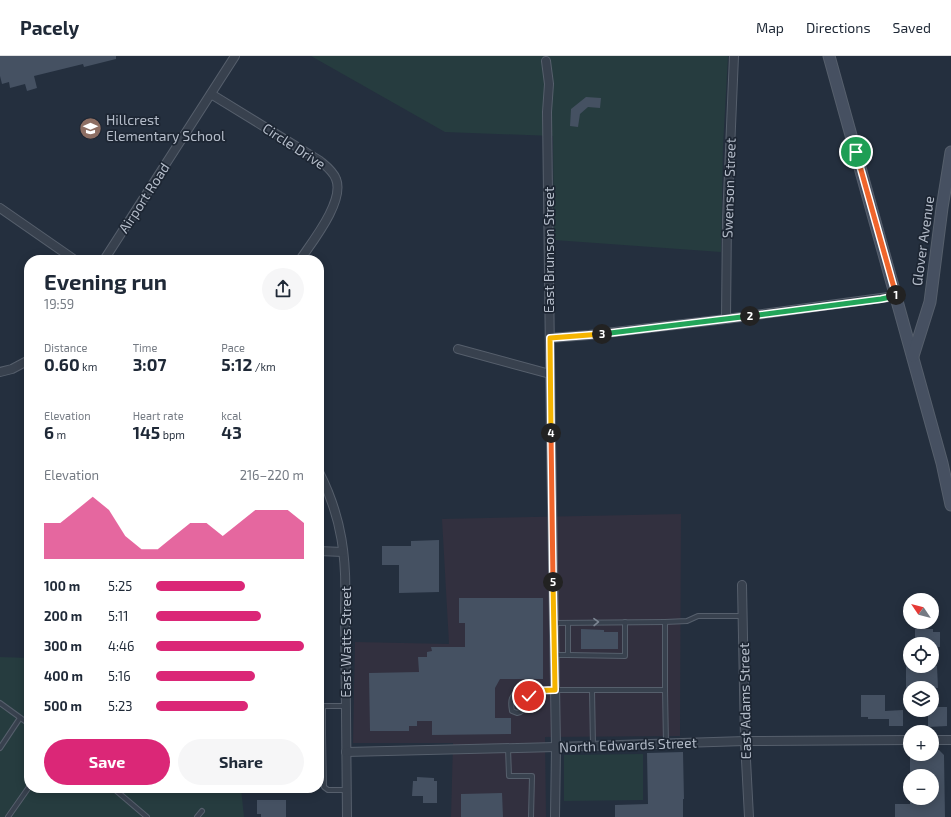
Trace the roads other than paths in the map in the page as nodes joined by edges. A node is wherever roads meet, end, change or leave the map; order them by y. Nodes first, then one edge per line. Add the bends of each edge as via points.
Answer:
1 (235, 56) edge
2 (734, 56) edge
3 (829, 56) edge
4 (546, 61) dead end
5 (211, 94) junction
6 (951, 152) edge
7 (0, 208) edge
8 (68, 255) edge
9 (107, 255) edge
10 (303, 255) edge
11 (896, 296) junction
12 (726, 319) junction
13 (550, 338) junction
14 (458, 349) dead end
15 (913, 356) junction
16 (24, 363) edge
17 (2, 372) edge
18 (550, 374) junction
19 (324, 481) edge
20 (951, 505) edge
21 (324, 551) edge
22 (343, 552) junction
23 (742, 585) dead end
24 (743, 616) junction
25 (625, 622) junction
26 (665, 622) junction
27 (554, 623) junction
28 (568, 623) junction
29 (554, 655) junction
30 (568, 655) junction
31 (555, 690) junction
32 (592, 690) junction
33 (665, 690) junction
34 (527, 691) junction
35 (0, 703) edge
36 (324, 706) edge
37 (346, 706) junction
38 (20, 718) junction
39 (24, 721) edge
40 (903, 740) edge
41 (939, 740) edge
42 (951, 740) edge
43 (746, 741) junction
44 (666, 744) junction
45 (593, 746) junction
46 (556, 747) junction
47 (0, 748) edge
48 (508, 748) junction
49 (346, 752) junction
50 (324, 787) edge
51 (347, 790) junction
52 (25, 793) edge
53 (119, 793) edge
54 (202, 811) dead end
55 (8, 817) edge
56 (147, 817) edge
57 (197, 817) edge
58 (347, 817) edge
59 (531, 817) edge
60 (555, 817) edge
61 (749, 817) edge

1 - 5 street, Airport Road
2 - 12 street, Swenson Street via 727,220
3 - 11 main road
4 - 13 street, East Brunson Street via 549,84 547,112
5 - 9 street, Airport Road
5 - 10 street, Circle Drive via 330,169 336,180 338,192 329,216
6 - 15 main road, Glover Avenue via 930,302
7 - 8 street
11 - 12 street
11 - 15 main road
12 - 13 street
13 - 18 street, East Brunson Street
14 - 18 street
15 - 20 main road
16 - 17 street
18 - 27 street, East Brunson Street
19 - 22 street, East Watts Street via 335,510
21 - 22 street
22 - 37 street, East Watts Street via 346,584
23 - 24 street, East Adams Street
24 - 26 lane via 698,616 687,621
24 - 43 street, East Adams Street
25 - 26 lane
28 -> 25 lane
25 - 30 lane via 625,656
26 - 33 lane
27 - 28 lane
27 - 29 street, East Brunson Street
28 - 30 lane
29 - 30 lane
29 - 31 street, East Brunson Street
31 - 32 lane
31 - 34 lane
31 - 46 street, East Brunson Street
32 - 33 lane
32 - 45 lane
33 - 44 lane
34 - 34 lane via 520,690 515,693 512,698 512,711 522,712 527,706
35 - 38 lane
36 - 37 lane
37 - 49 street, East Watts Street
38 - 39 lane
38 - 47 lane
40 - 43 street, North Edwards Street
41 - 42 street
43 - 44 street, North Edwards Street
43 - 61 street, East Adams Street
44 - 45 street, North Edwards Street
45 - 46 street, North Edwards Street
46 - 48 street, North Edwards Street
46 - 60 street, East Brunson Street
48 - 49 street, North Edwards Street
48 - 59 lane via 509,776 532,776
49 - 51 street, East Watts Street
50 - 51 lane via 328,790
51 - 58 street, East Watts Street
52 - 55 lane
53 - 56 lane
54 - 57 lane

